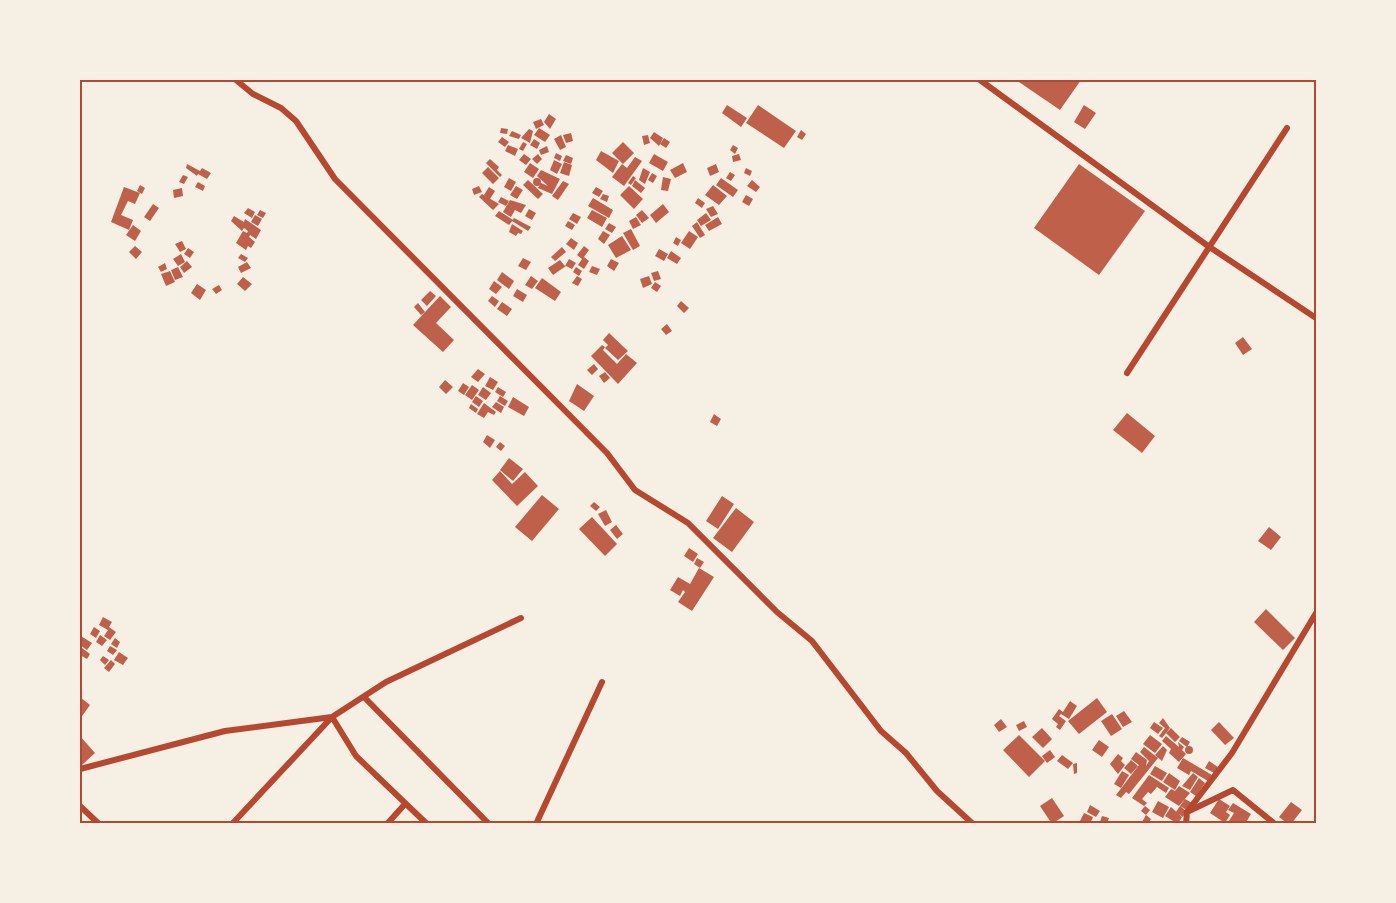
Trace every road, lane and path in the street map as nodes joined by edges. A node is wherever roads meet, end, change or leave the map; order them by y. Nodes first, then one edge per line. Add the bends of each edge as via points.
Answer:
1 (236, 80) edge
2 (980, 80) edge
3 (1287, 128) dead end
4 (1208, 246) junction
5 (1317, 318) edge
6 (1126, 374) dead end
7 (1317, 613) edge
8 (520, 618) dead end
9 (602, 682) dead end
10 (364, 697) junction
11 (332, 717) junction
12 (80, 769) edge
13 (405, 804) junction
14 (80, 806) edge
15 (1187, 812) junction
16 (99, 824) edge
17 (232, 824) edge
18 (387, 824) edge
19 (427, 824) edge
20 (489, 824) edge
21 (536, 824) edge
22 (973, 824) edge
23 (1186, 824) edge
24 (1275, 824) edge

1 - 22 street via 296,121 335,179 607,453 635,490 687,523 812,641 882,731
2 - 4 street
3 - 4 street
4 - 5 street
4 - 6 street
7 - 15 street via 1232,753
8 - 10 street via 386,682
9 - 21 street
10 - 11 street
10 - 20 street
11 - 12 street via 225,730
11 - 13 street via 356,756
11 - 17 street
13 - 18 street
13 - 19 street
14 - 16 street
15 - 23 street
15 - 24 street via 1233,790

